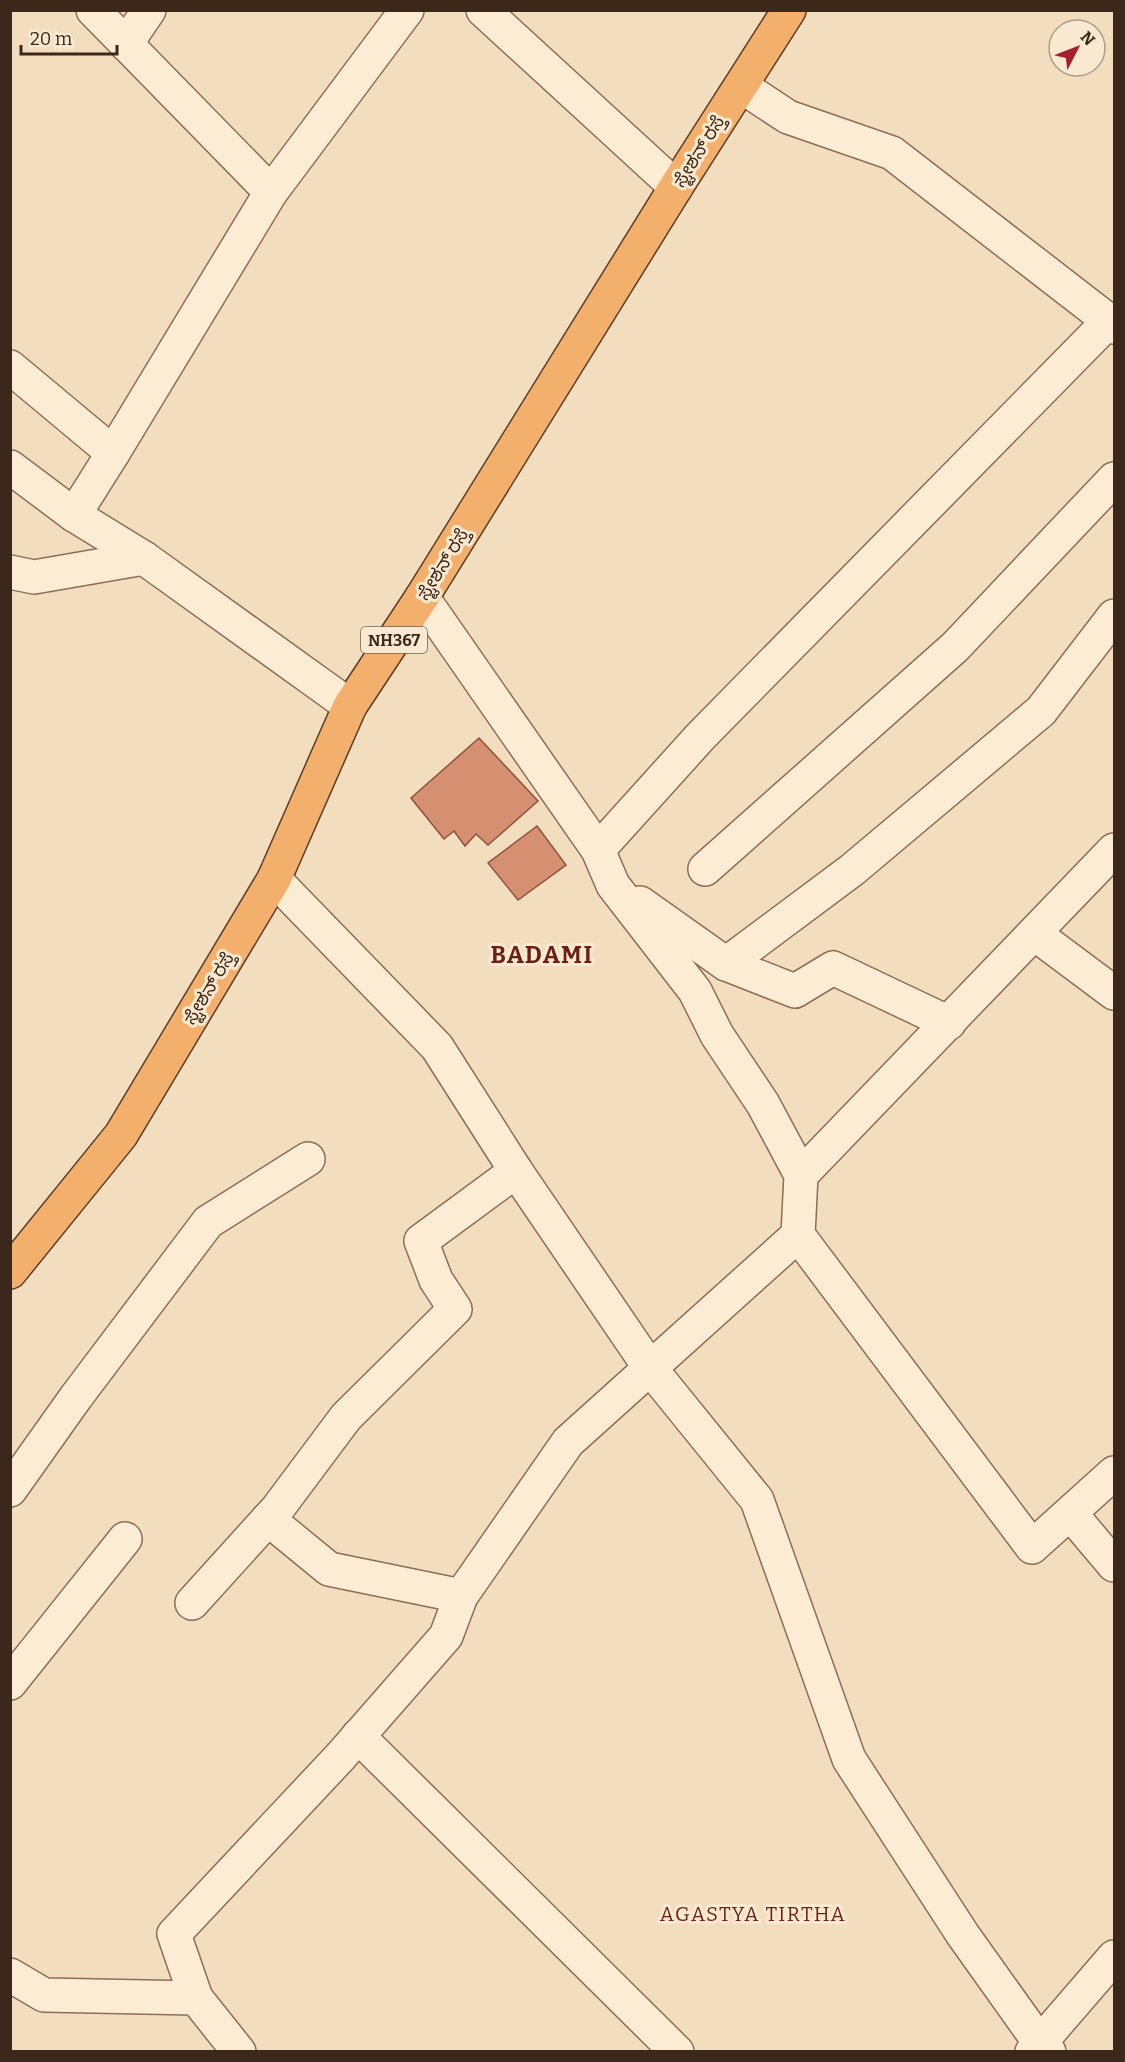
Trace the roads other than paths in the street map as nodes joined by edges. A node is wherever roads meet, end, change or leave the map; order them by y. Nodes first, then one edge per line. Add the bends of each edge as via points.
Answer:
1 (93, 10) edge
2 (149, 10) edge
3 (406, 10) edge
4 (483, 10) edge
5 (789, 10) edge
6 (126, 44) junction
7 (741, 86) junction
8 (676, 187) junction
9 (271, 192) junction
10 (1112, 324) edge
11 (10, 367) edge
12 (113, 453) junction
13 (10, 467) edge
14 (1114, 479) edge
15 (74, 515) junction
16 (144, 558) junction
17 (10, 572) edge
18 (422, 597) junction
19 (1114, 616) edge
20 (350, 706) junction
21 (1114, 849) edge
22 (598, 850) junction
23 (705, 869) dead end
24 (274, 879) junction
25 (614, 885) junction
26 (1035, 934) junction
27 (726, 964) junction
28 (1114, 993) edge
29 (949, 1023) junction
30 (308, 1159) dead end
31 (516, 1171) junction
32 (801, 1175) junction
33 (798, 1235) junction
34 (10, 1272) edge
35 (650, 1368) junction
36 (1114, 1473) edge
37 (10, 1490) edge
38 (1070, 1513) junction
39 (268, 1519) junction
40 (125, 1539) dead end
41 (1114, 1565) edge
42 (460, 1596) junction
43 (192, 1603) dead end
44 (10, 1683) edge
45 (358, 1736) junction
46 (1114, 1957) edge
47 (10, 1975) edge
48 (196, 1998) junction
49 (1040, 2049) edge
50 (239, 2052) edge
51 (677, 2052) edge

1 - 6 street
2 - 6 street
3 - 9 street
4 - 8 street
5 - 7 highway, ಸ್ಟೇಶನ್ ರಸ್ತೆ / NH367
6 - 9 street
7 - 8 highway, ಸ್ಟೇಶನ್ ರಸ್ತೆ / NH367
7 - 10 street via 788,117 892,153
8 - 18 highway, ಸ್ಟೇಶನ್ ರಸ್ತೆ / NH367
9 - 12 street
10 - 22 street via 708,729
11 - 12 street
12 - 15 street
13 - 15 street
14 - 23 street via 955,647
15 - 16 street
16 - 17 street via 34,577
16 - 20 street
18 - 20 highway, ಸ್ಟೇಶನ್ ರಸ್ತೆ / NH367
18 - 22 street
19 - 27 street via 1041,711 852,870
20 - 24 highway, ಸ್ಟೇಶನ್ ರಸ್ತೆ / NH367
21 - 26 street
22 - 25 street
24 - 31 street via 437,1047
24 - 34 highway, ಸ್ಟೇಶನ್ ರಸ್ತೆ / NH367 via 121,1135
25 - 27 street
25 - 32 street via 695,991
26 - 28 street
26 - 29 street
27 - 29 street via 795,991 833,968
29 - 32 street
30 - 37 street via 208,1222
31 - 35 street
31 - 39 street via 421,1241 436,1280 455,1309 346,1417
32 - 33 street
33 - 35 street
33 - 38 street via 1032,1547
35 - 42 street via 568,1442
35 - 49 street via 757,1500 849,1759
36 - 38 street
38 - 41 street
39 - 42 street via 329,1569
39 - 43 street
40 - 44 street
42 - 45 street via 446,1636
45 - 48 street via 174,1934
45 - 51 street
46 - 49 street
47 - 48 street via 44,1995
48 - 50 street

